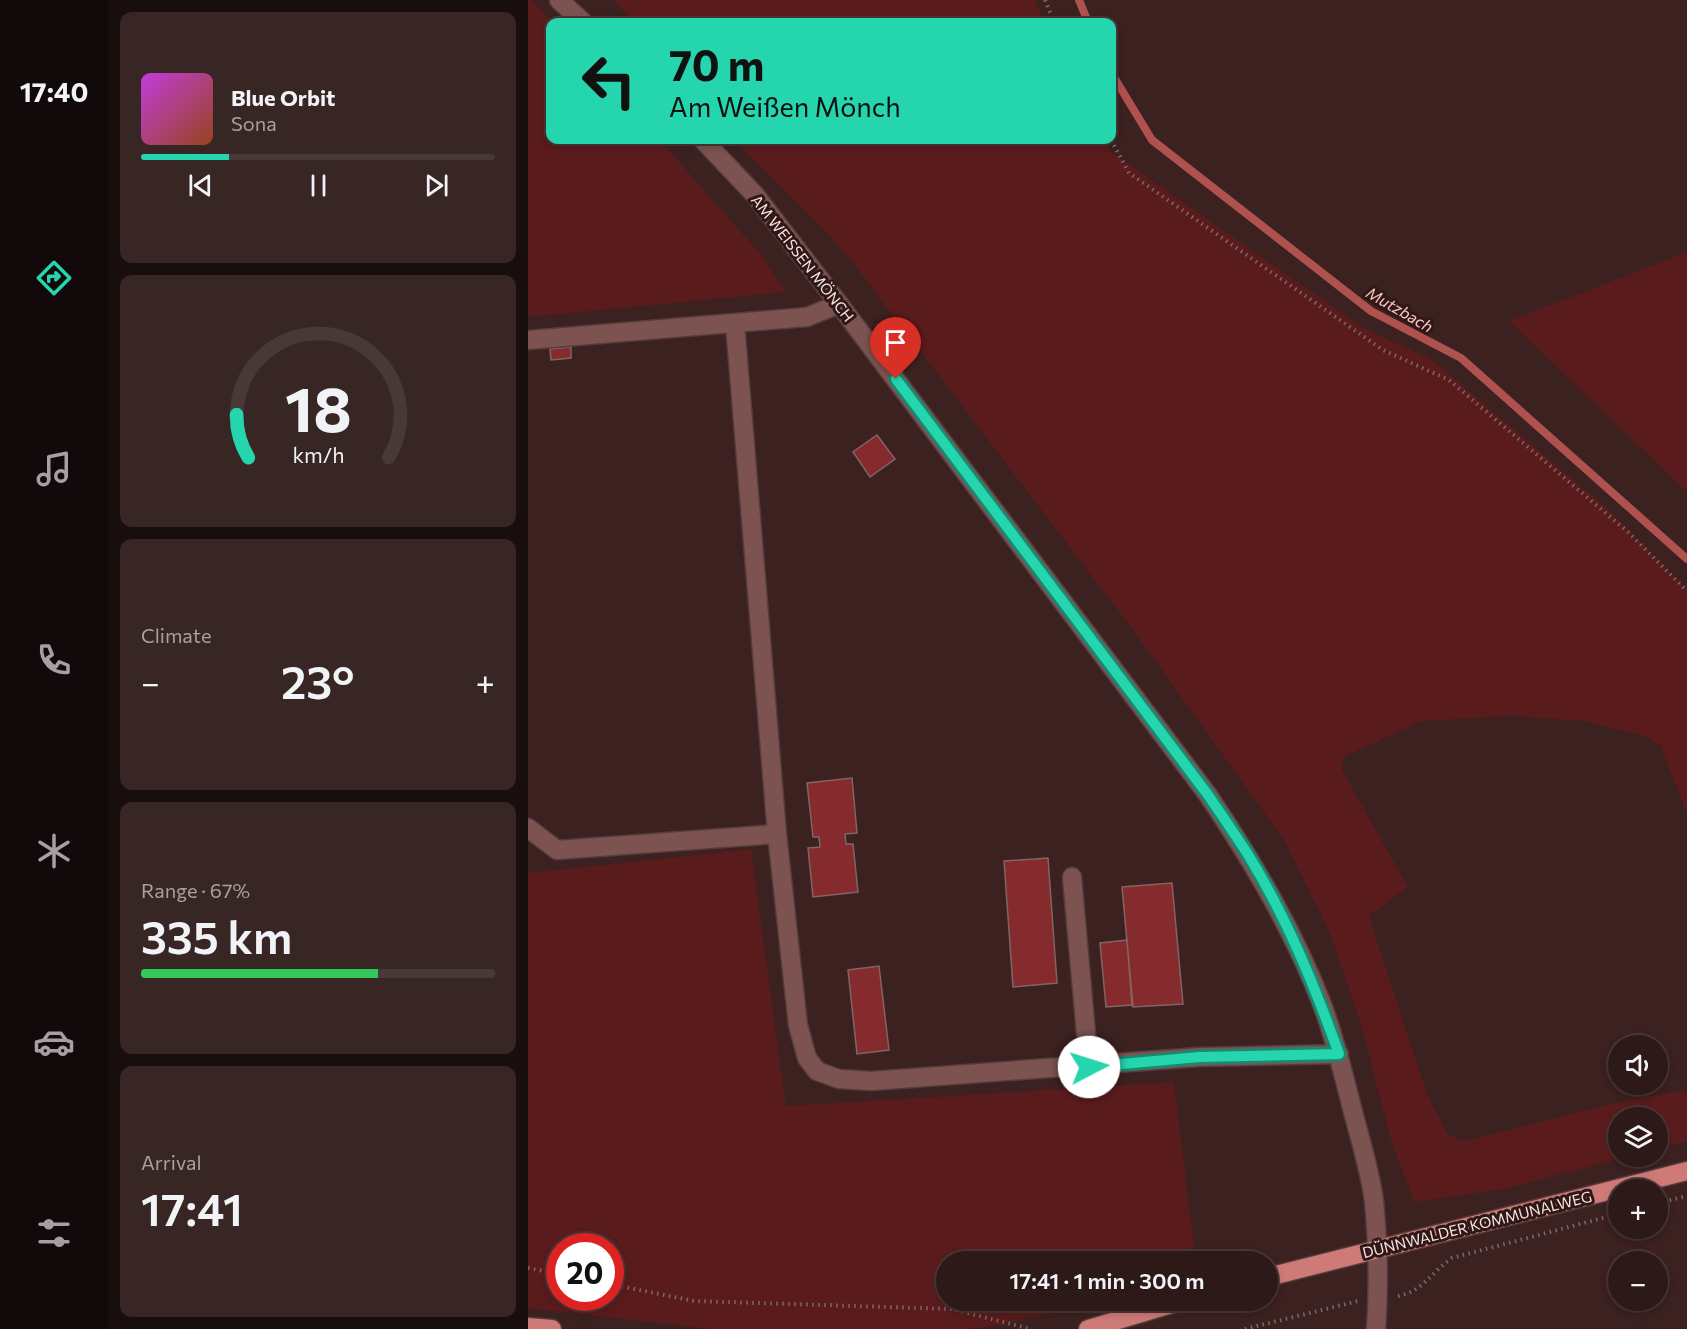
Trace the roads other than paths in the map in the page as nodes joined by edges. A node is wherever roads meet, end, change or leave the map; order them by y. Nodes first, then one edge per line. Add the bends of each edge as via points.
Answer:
1 (559, 0) edge
2 (579, 18) edge
3 (707, 144) edge
4 (839, 304) junction
5 (735, 324) junction
6 (528, 340) edge
7 (528, 828) edge
8 (777, 834) junction
9 (1072, 877) dead end
10 (1339, 1054) junction
11 (1089, 1067) junction
12 (1687, 1171) edge
13 (1376, 1249) junction
14 (1278, 1274) edge
15 (1148, 1311) edge
16 (528, 1327) edge
17 (552, 1329) edge
18 (1088, 1329) edge
19 (1376, 1329) edge

1 - 2 street
3 - 4 street, AM WEISSEN MÖNCH via 755,195
4 - 5 street via 807,317
4 - 10 street, AM WEISSEN MÖNCH via 1208,795 1247,853 1304,963
5 - 6 street
5 - 8 street
7 - 8 street via 557,850
8 - 11 street via 798,1025 807,1058 817,1071 839,1079 871,1081
9 - 11 street
10 - 11 street via 1199,1057
10 - 13 street, AM WEISSEN MÖNCH via 1374,1201
12 - 13 main road, DÜNNWALDER KOMMUNALWEG
13 - 14 main road, DÜNNWALDER KOMMUNALWEG
13 - 19 street, AM WEISSEN MÖNCH
15 - 18 main road
16 - 17 main road

